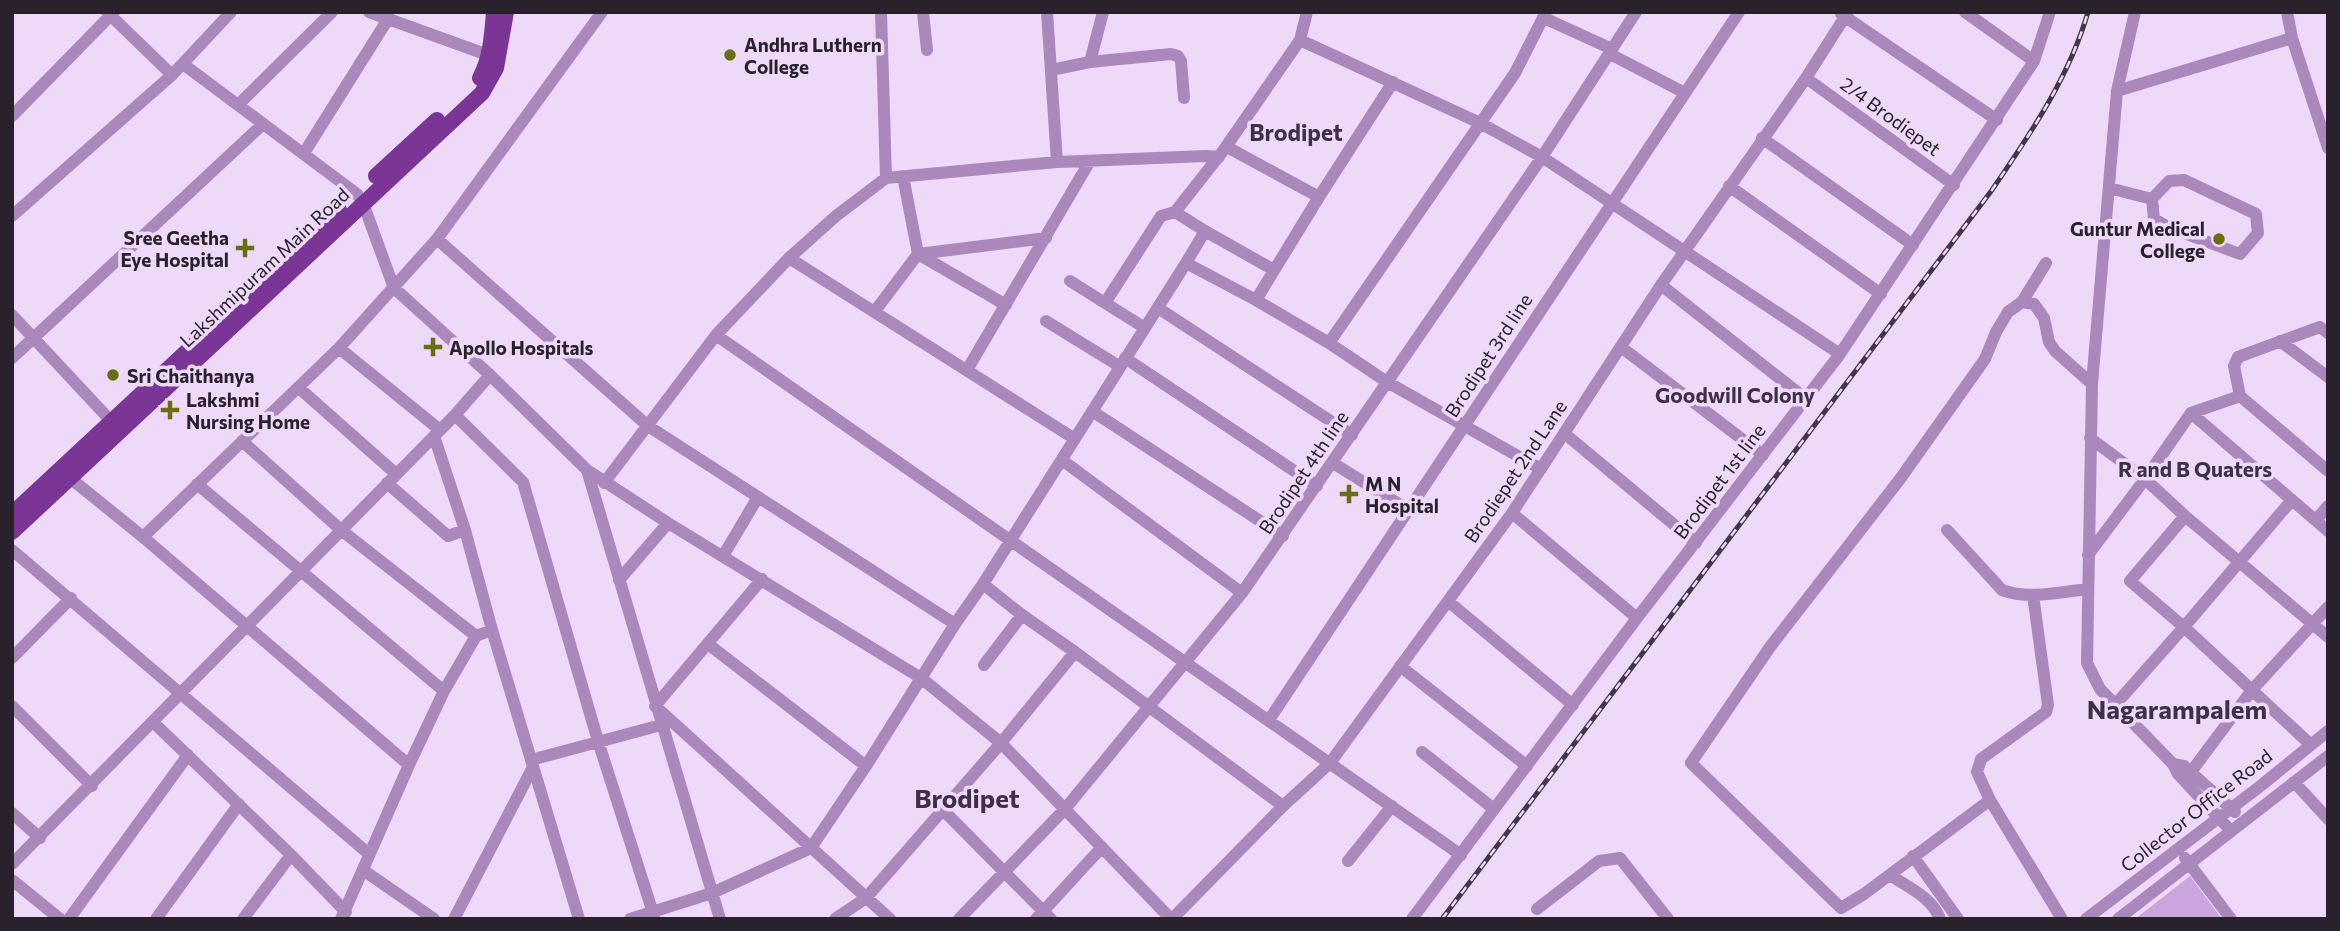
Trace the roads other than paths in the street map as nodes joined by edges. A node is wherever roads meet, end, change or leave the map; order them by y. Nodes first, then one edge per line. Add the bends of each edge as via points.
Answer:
1 (231, 12) edge
2 (332, 12) edge
3 (369, 12) edge
4 (494, 12) edge
5 (506, 12) edge
6 (602, 12) edge
7 (881, 12) edge
8 (923, 12) edge
9 (1047, 12) edge
10 (1103, 12) edge
11 (1307, 12) edge
12 (1636, 12) edge
13 (1739, 12) edge
14 (1965, 12) edge
15 (2050, 12) edge
16 (2136, 12) edge
17 (2287, 12) edge
18 (111, 13) edge
19 (1844, 14) edge
20 (1545, 15) edge
21 (388, 19) junction
22 (2291, 38) junction
23 (1300, 40) junction
24 (927, 50) dead end
25 (1611, 52) junction
26 (488, 55) junction
27 (2034, 61) junction
28 (1090, 62) junction
29 (183, 64) junction
30 (1051, 70) junction
31 (172, 75) junction
32 (1806, 78) junction
33 (1393, 82) junction
34 (2117, 91) junction
35 (1685, 93) junction
36 (1184, 98) dead end
37 (239, 104) junction
38 (2323, 115) edge
39 (12, 116) edge
40 (1997, 120) junction
41 (1479, 123) junction
42 (263, 124) junction
43 (1762, 138) junction
44 (2328, 148) edge
45 (1223, 152) junction
46 (304, 153) junction
47 (1542, 157) junction
48 (1090, 161) junction
49 (1057, 162) junction
50 (903, 176) junction
51 (887, 178) junction
52 (1954, 185) junction
53 (1729, 186) junction
54 (2109, 188) junction
55 (1319, 197) junction
56 (360, 198) junction
57 (2152, 199) junction
58 (1611, 203) junction
59 (1175, 212) junction
60 (12, 216) edge
61 (1205, 231) junction
62 (1046, 238) junction
63 (437, 239) junction
64 (1913, 245) junction
65 (1684, 251) junction
66 (919, 254) junction
67 (789, 258) junction
68 (1186, 263) junction
69 (2046, 263) dead end
70 (1274, 270) junction
71 (1070, 281) dead end
72 (1661, 285) junction
73 (394, 288) junction
74 (1881, 294) junction
75 (1256, 300) junction
76 (2022, 302) junction
77 (1105, 303) junction
78 (1006, 305) junction
79 (1157, 308) junction
80 (875, 311) junction
81 (12, 315) edge
82 (1046, 321) dead end
83 (1145, 328) junction
84 (2328, 333) edge
85 (716, 335) junction
86 (34, 338) junction
87 (2280, 341) junction
88 (1329, 343) junction
89 (1621, 346) junction
90 (340, 348) junction
91 (1840, 354) junction
92 (12, 358) edge
93 (1122, 362) junction
94 (967, 370) junction
95 (490, 375) junction
96 (2328, 377) edge
97 (1387, 382) junction
98 (2092, 384) junction
99 (299, 388) junction
100 (2240, 396) junction
101 (1806, 398) junction
102 (1092, 411) junction
103 (2191, 413) junction
104 (456, 415) junction
105 (111, 421) junction
106 (1464, 425) junction
107 (648, 426) junction
108 (437, 433) junction
109 (1564, 433) junction
110 (1352, 435) junction
111 (2090, 438) junction
112 (1075, 439) junction
113 (242, 441) junction
114 (1763, 455) junction
115 (1062, 460) junction
116 (1333, 463) junction
117 (1541, 468) junction
118 (587, 470) junction
119 (2328, 471) edge
120 (70, 478) junction
121 (391, 478) junction
122 (2145, 479) junction
123 (604, 483) junction
124 (197, 484) junction
125 (1317, 486) junction
126 (758, 497) junction
127 (2291, 500) junction
128 (2328, 506) edge
129 (1410, 511) junction
130 (1512, 513) junction
131 (12, 514) edge
132 (2185, 516) junction
133 (2316, 520) junction
134 (668, 523) junction
135 (341, 530) junction
136 (465, 530) junction
137 (1947, 530) dead end
138 (2328, 531) edge
139 (12, 532) edge
140 (1283, 536) junction
141 (143, 537) junction
142 (1010, 540) junction
143 (1696, 543) junction
144 (12, 550) edge
145 (2088, 555) junction
146 (723, 556) junction
147 (2240, 561) junction
148 (299, 572) junction
149 (762, 579) junction
150 (619, 580) junction
151 (983, 584) junction
152 (2088, 589) junction
153 (1242, 593) junction
154 (2033, 595) junction
155 (71, 598) junction
156 (1449, 602) junction
157 (2328, 607) edge
158 (1021, 615) junction
159 (1637, 618) junction
160 (2313, 623) junction
161 (955, 624) junction
162 (248, 626) junction
163 (2184, 627) junction
164 (492, 631) junction
165 (475, 636) junction
166 (2328, 637) edge
167 (708, 644) junction
168 (1075, 652) junction
169 (12, 658) edge
170 (1186, 662) junction
171 (984, 665) dead end
172 (1400, 666) junction
173 (921, 678) junction
174 (2252, 690) junction
175 (444, 691) junction
176 (181, 693) junction
177 (1573, 705) junction
178 (2115, 705) junction
179 (12, 706) edge
180 (655, 706) junction
181 (1150, 707) junction
182 (1269, 720) junction
183 (153, 722) junction
184 (661, 724) junction
185 (2328, 731) edge
186 (598, 741) junction
187 (1001, 743) junction
188 (2310, 744) junction
189 (1422, 752) dead end
190 (188, 755) junction
191 (2328, 755) edge
192 (532, 763) junction
193 (1330, 763) junction
194 (2173, 764) junction
195 (409, 765) junction
196 (866, 766) junction
197 (1527, 766) junction
198 (2191, 772) junction
199 (2294, 782) junction
200 (92, 786) junction
201 (1990, 800) junction
202 (239, 804) junction
203 (1283, 806) junction
204 (1392, 806) junction
205 (2231, 808) junction
206 (1065, 809) junction
207 (1494, 809) junction
208 (943, 810) junction
209 (12, 813) edge
210 (2219, 818) junction
211 (2328, 819) edge
212 (2244, 821) junction
213 (2231, 831) junction
214 (40, 838) junction
215 (1101, 847) junction
216 (811, 848) junction
217 (2178, 849) junction
218 (369, 854) junction
219 (291, 855) junction
220 (1461, 855) junction
221 (1913, 856) junction
222 (1348, 861) dead end
223 (2189, 863) junction
224 (12, 864) edge
225 (363, 870) junction
226 (1003, 872) junction
227 (1890, 875) junction
228 (12, 880) edge
229 (712, 894) junction
230 (866, 898) junction
231 (1537, 909) dead end
232 (1842, 913) edge
233 (653, 915) edge
234 (343, 916) edge
235 (1043, 916) edge
236 (60, 919) edge
237 (69, 919) edge
238 (156, 919) edge
239 (243, 919) edge
240 (434, 919) edge
241 (454, 919) edge
242 (579, 919) edge
243 (630, 919) edge
244 (719, 919) edge
245 (835, 919) edge
246 (890, 919) edge
247 (959, 919) edge
248 (1171, 919) edge
249 (1412, 919) edge
250 (1668, 919) edge
251 (1940, 919) edge
252 (1958, 919) edge
253 (2062, 919) edge
254 (2086, 919) edge
255 (2118, 919) edge
256 (2231, 919) edge

1 - 29 street
2 - 37 street
3 - 21 street
4 - 26 main road, Lakshmipuram Main Road
5 - 56 main road, Lakshmipuram Main Road via 496,68 482,93
6 - 63 street
7 - 51 street
8 - 24 street
9 - 30 street
10 - 28 street
11 - 23 street
12 - 25 street, Brodipet 4th line
13 - 35 street, Brodipet 3rd line
14 - 27 street
15 - 27 street, Brodipet 1st line
16 - 34 street
17 - 22 street
18 - 31 street
18 - 39 street
19 - 32 street, Brodiepet 2nd Lane
19 - 40 street
20 - 25 street
20 - 41 street via 1515,73
21 - 26 street
21 - 46 street
22 - 34 street
22 - 38 street
23 - 33 street
23 - 45 street
25 - 35 street
25 - 47 street, Brodipet 4th line
26 - 56 main road, Lakshmipuram Main Road via 476,84
27 - 40 street, Brodipet 1st line
28 - 30 street
28 - 36 street via 1178,56
29 - 31 street
29 - 37 street
30 - 49 street
31 - 60 street
32 - 43 street, Brodiepet 2nd Lane
32 - 52 street, 2/4 Brodiepet
33 - 41 street
33 - 55 street
34 - 54 street
35 - 58 street, Brodipet 3rd line
37 - 42 street
38 - 44 street
40 - 52 street, Brodipet 1st line
41 - 47 street
41 - 88 street
42 - 46 street
42 - 86 street
43 - 53 street, Brodiepet 2nd Lane
43 - 64 street
45 - 48 street
45 - 55 street
45 - 59 street
46 - 56 street
47 - 58 street
47 - 97 street, Brodipet 4th line
48 - 49 street
48 - 62 street
49 - 50 street
50 - 51 street
50 - 66 street
51 - 67 street
52 - 64 street, Brodipet 1st line
53 - 65 street, Brodiepet 2nd Lane
53 - 74 street
54 - 57 street
54 - 98 street
55 - 70 street
56 - 73 street
56 - 105 main road, Lakshmipuram Main Road
56 - 120 main road, Lakshmipuram Main Road
57 - 57 street via 2154,219 2240,254 2258,233 2256,214 2183,180 2169,181
58 - 65 street
58 - 106 street, Brodipet 3rd line
59 - 61 street
59 - 77 street via 1161,216
61 - 68 street
61 - 70 street
62 - 66 street
62 - 78 street
63 - 73 street
63 - 107 street
64 - 74 street, Brodipet 1st line
65 - 72 street, Brodiepet 2nd Lane
65 - 91 street
66 - 78 street
66 - 80 street
67 - 80 street
67 - 85 street
68 - 75 street
68 - 79 street
69 - 76 street
70 - 75 street
71 - 77 street
72 - 89 street, Brodiepet 2nd Lane
72 - 101 street
73 - 90 street
73 - 95 street
74 - 91 street, Brodipet 1st line
75 - 88 street
76 - 98 street via 2034,304 2055,351
76 - 232 street via 2008,312 1985,359 1770,646 1691,763
77 - 83 street
78 - 94 street
79 - 83 street
79 - 110 street
80 - 94 street
81 - 86 street
82 - 93 street
83 - 93 street
84 - 87 street via 2320,327
85 - 107 street
85 - 142 street
86 - 92 street
86 - 105 street
87 - 96 street
87 - 100 street via 2234,360
88 - 97 street
89 - 109 street, Brodiepet 2nd Lane
89 - 114 street
90 - 99 street
90 - 108 street
91 - 101 street, Brodipet 1st line
93 - 102 street
93 - 125 street
94 - 112 street
95 - 104 street
95 - 118 street
97 - 106 street
97 - 110 street, Brodipet 4th line
98 - 111 street
99 - 113 street
99 - 121 street
100 - 103 street
100 - 119 street
101 - 114 street, Brodipet 1st line
102 - 112 street
102 - 140 street
103 - 122 street
103 - 127 street
104 - 108 street
104 - 186 street via 523,482
105 - 131 main road, Lakshmipuram Main Road
106 - 117 street
106 - 129 street, Brodipet 3rd line
107 - 123 street
107 - 126 street
108 - 121 street
108 - 136 street
109 - 117 street, Brodiepet 2nd Lane
109 - 143 street
110 - 116 street, Brodipet 4th line
111 - 122 street
111 - 145 street
112 - 115 street
113 - 124 street
113 - 135 street
114 - 143 street, Brodipet 1st line
115 - 142 street
115 - 153 street
116 - 125 street, Brodipet 4th line
116 - 129 street
117 - 130 street, Brodiepet 2nd Lane
118 - 123 street
118 - 150 street
120 - 139 main road, Lakshmipuram Main Road
120 - 141 street
121 - 135 street
121 - 136 street via 448,536
122 - 132 street
122 - 145 street
123 - 134 street
124 - 141 street
124 - 148 street
125 - 140 street, Brodipet 4th line
126 - 146 street
126 - 161 street
127 - 133 street
127 - 147 street
128 - 133 street
129 - 182 street, Brodipet 3rd line
130 - 156 street, Brodiepet 2nd Lane
130 - 159 street
132 - 147 street
132 - 163 street via 2130,581
133 - 138 street
134 - 146 street
134 - 150 street
135 - 148 street
135 - 165 street
136 - 164 street
137 - 154 street via 2002,590
140 - 153 street, Brodipet 4th line
141 - 162 street
142 - 151 street
142 - 170 street
143 - 159 street, Brodipet 1st line
144 - 155 street
145 - 152 street
146 - 149 street
147 - 160 street
147 - 163 street
148 - 162 street
148 - 175 street
149 - 167 street
149 - 173 street
150 - 180 street
151 - 158 street
151 - 161 street
152 - 154 street
152 - 178 street via 2087,663 2100,690
153 - 170 street, Brodipet 4th line
154 - 201 street via 2048,705 2041,717 1981,759 1977,772
155 - 169 street
155 - 176 street
156 - 172 street, Brodiepet 2nd Lane
156 - 177 street
157 - 160 street
158 - 168 street
158 - 171 street
159 - 177 street, Brodipet 1st line
160 - 166 street
160 - 174 street
161 - 173 street
162 - 176 street
162 - 195 street
163 - 174 street
163 - 178 street
164 - 165 street
164 - 192 street
165 - 175 street
167 - 180 street
167 - 196 street
168 - 181 street
168 - 187 street
170 - 181 street, Brodipet 4th line
170 - 182 street
172 - 193 street, Brodiepet 2nd Lane
172 - 197 street
173 - 187 street
173 - 196 street
174 - 188 street
174 - 198 street
175 - 195 street
176 - 183 street
176 - 218 street
177 - 197 street, Brodipet 1st line
178 - 194 street
179 - 200 street
180 - 184 street
180 - 216 street
181 - 203 street
181 - 206 street, Brodipet 4th line
182 - 193 street
183 - 190 street
183 - 200 street
184 - 186 street
184 - 229 street
185 - 188 street, Collector Office Road
186 - 192 street
186 - 233 street
187 - 206 street
187 - 208 street
188 - 205 street, Collector Office Road
189 - 207 street
190 - 202 street
190 - 237 street
191 - 199 street, Collector Office Road
192 - 241 street
192 - 242 street
193 - 203 street, Brodiepet 2nd Lane
193 - 204 street
194 - 198 street
194 - 210 street
195 - 218 street
196 - 216 street
197 - 207 street, Brodipet 1st line
198 - 205 street
199 - 211 street
199 - 212 street, Collector Office Road
200 - 214 street
201 - 221 street
201 - 253 street
202 - 219 street
202 - 238 street
203 - 248 street, Brodiepet 2nd Lane
204 - 220 street
204 - 222 street
205 - 210 street, Collector Office Road
205 - 212 street
206 - 215 street
206 - 226 street, Brodipet 4th line
207 - 220 street, Brodipet 1st line
208 - 226 street
208 - 230 street
209 - 214 street
210 - 213 street
210 - 217 street, Collector Office Road
212 - 213 street, Collector Office Road
213 - 223 street, Collector Office Road
214 - 224 street
215 - 235 street
215 - 248 street
216 - 229 street
216 - 230 street
217 - 223 street
217 - 254 street, Collector Office Road
218 - 225 street
219 - 234 street
219 - 239 street
220 - 249 street, Brodipet 1st line
221 - 227 street
221 - 252 street
223 - 255 street, Collector Office Road
223 - 256 street
225 - 234 street
225 - 240 street
226 - 235 street
226 - 247 street, Brodipet 4th line
227 - 232 street
227 - 251 street via 1935,907
228 - 236 street
229 - 233 street
229 - 244 street
230 - 245 street
230 - 246 street
231 - 250 street via 1598,860 1620,858
233 - 243 street

